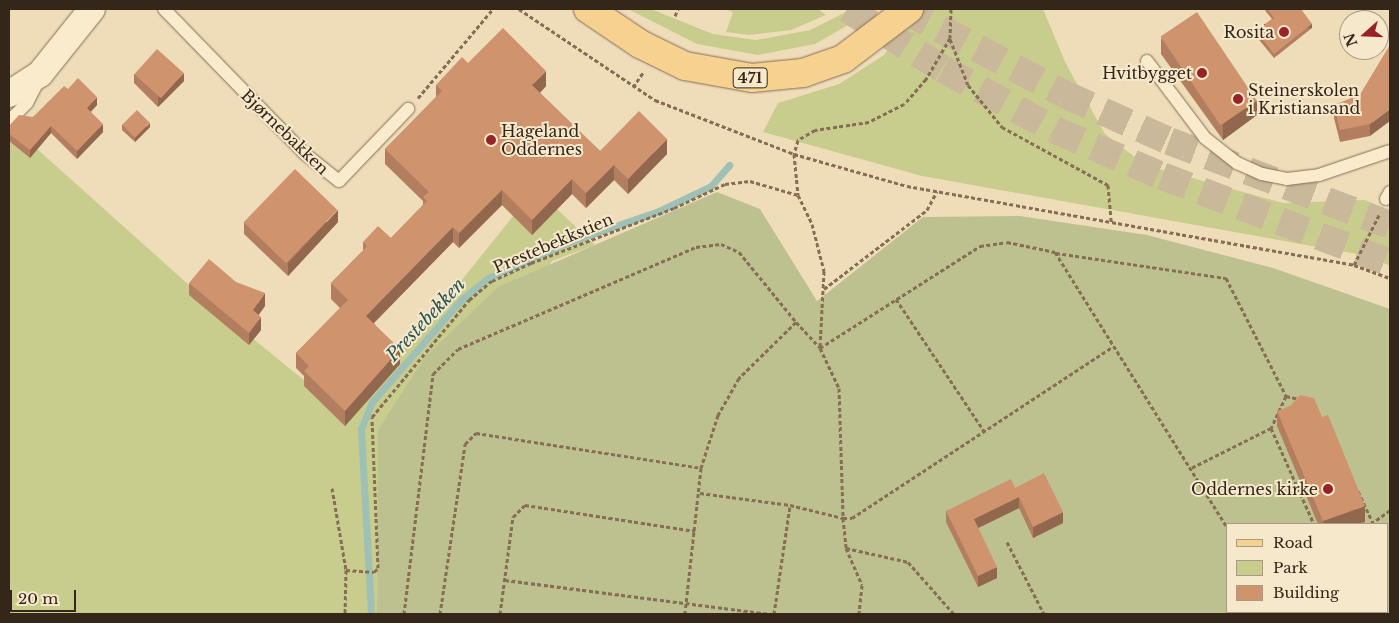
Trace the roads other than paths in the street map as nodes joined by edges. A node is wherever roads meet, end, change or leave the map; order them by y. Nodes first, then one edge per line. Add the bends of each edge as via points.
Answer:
1 (92, 9) edge
2 (164, 9) edge
3 (588, 9) edge
4 (612, 9) edge
5 (888, 9) edge
6 (909, 9) edge
7 (1148, 61) dead end
8 (40, 74) junction
9 (9, 94) edge
10 (408, 110) road end
11 (9, 121) edge
12 (1390, 151) edge

1 - 8 street
2 - 10 lane, Bjørnebakken via 305,154 339,181
3 - 6 main road, 471 via 640,44 685,66 752,78 803,73 843,59
4 - 5 main road, 471 via 675,46 720,60 752,64 792,60 830,48
7 - 12 lane via 1205,138 1238,164 1262,174 1287,179 1319,175
8 - 9 street
8 - 11 lane via 27,103

